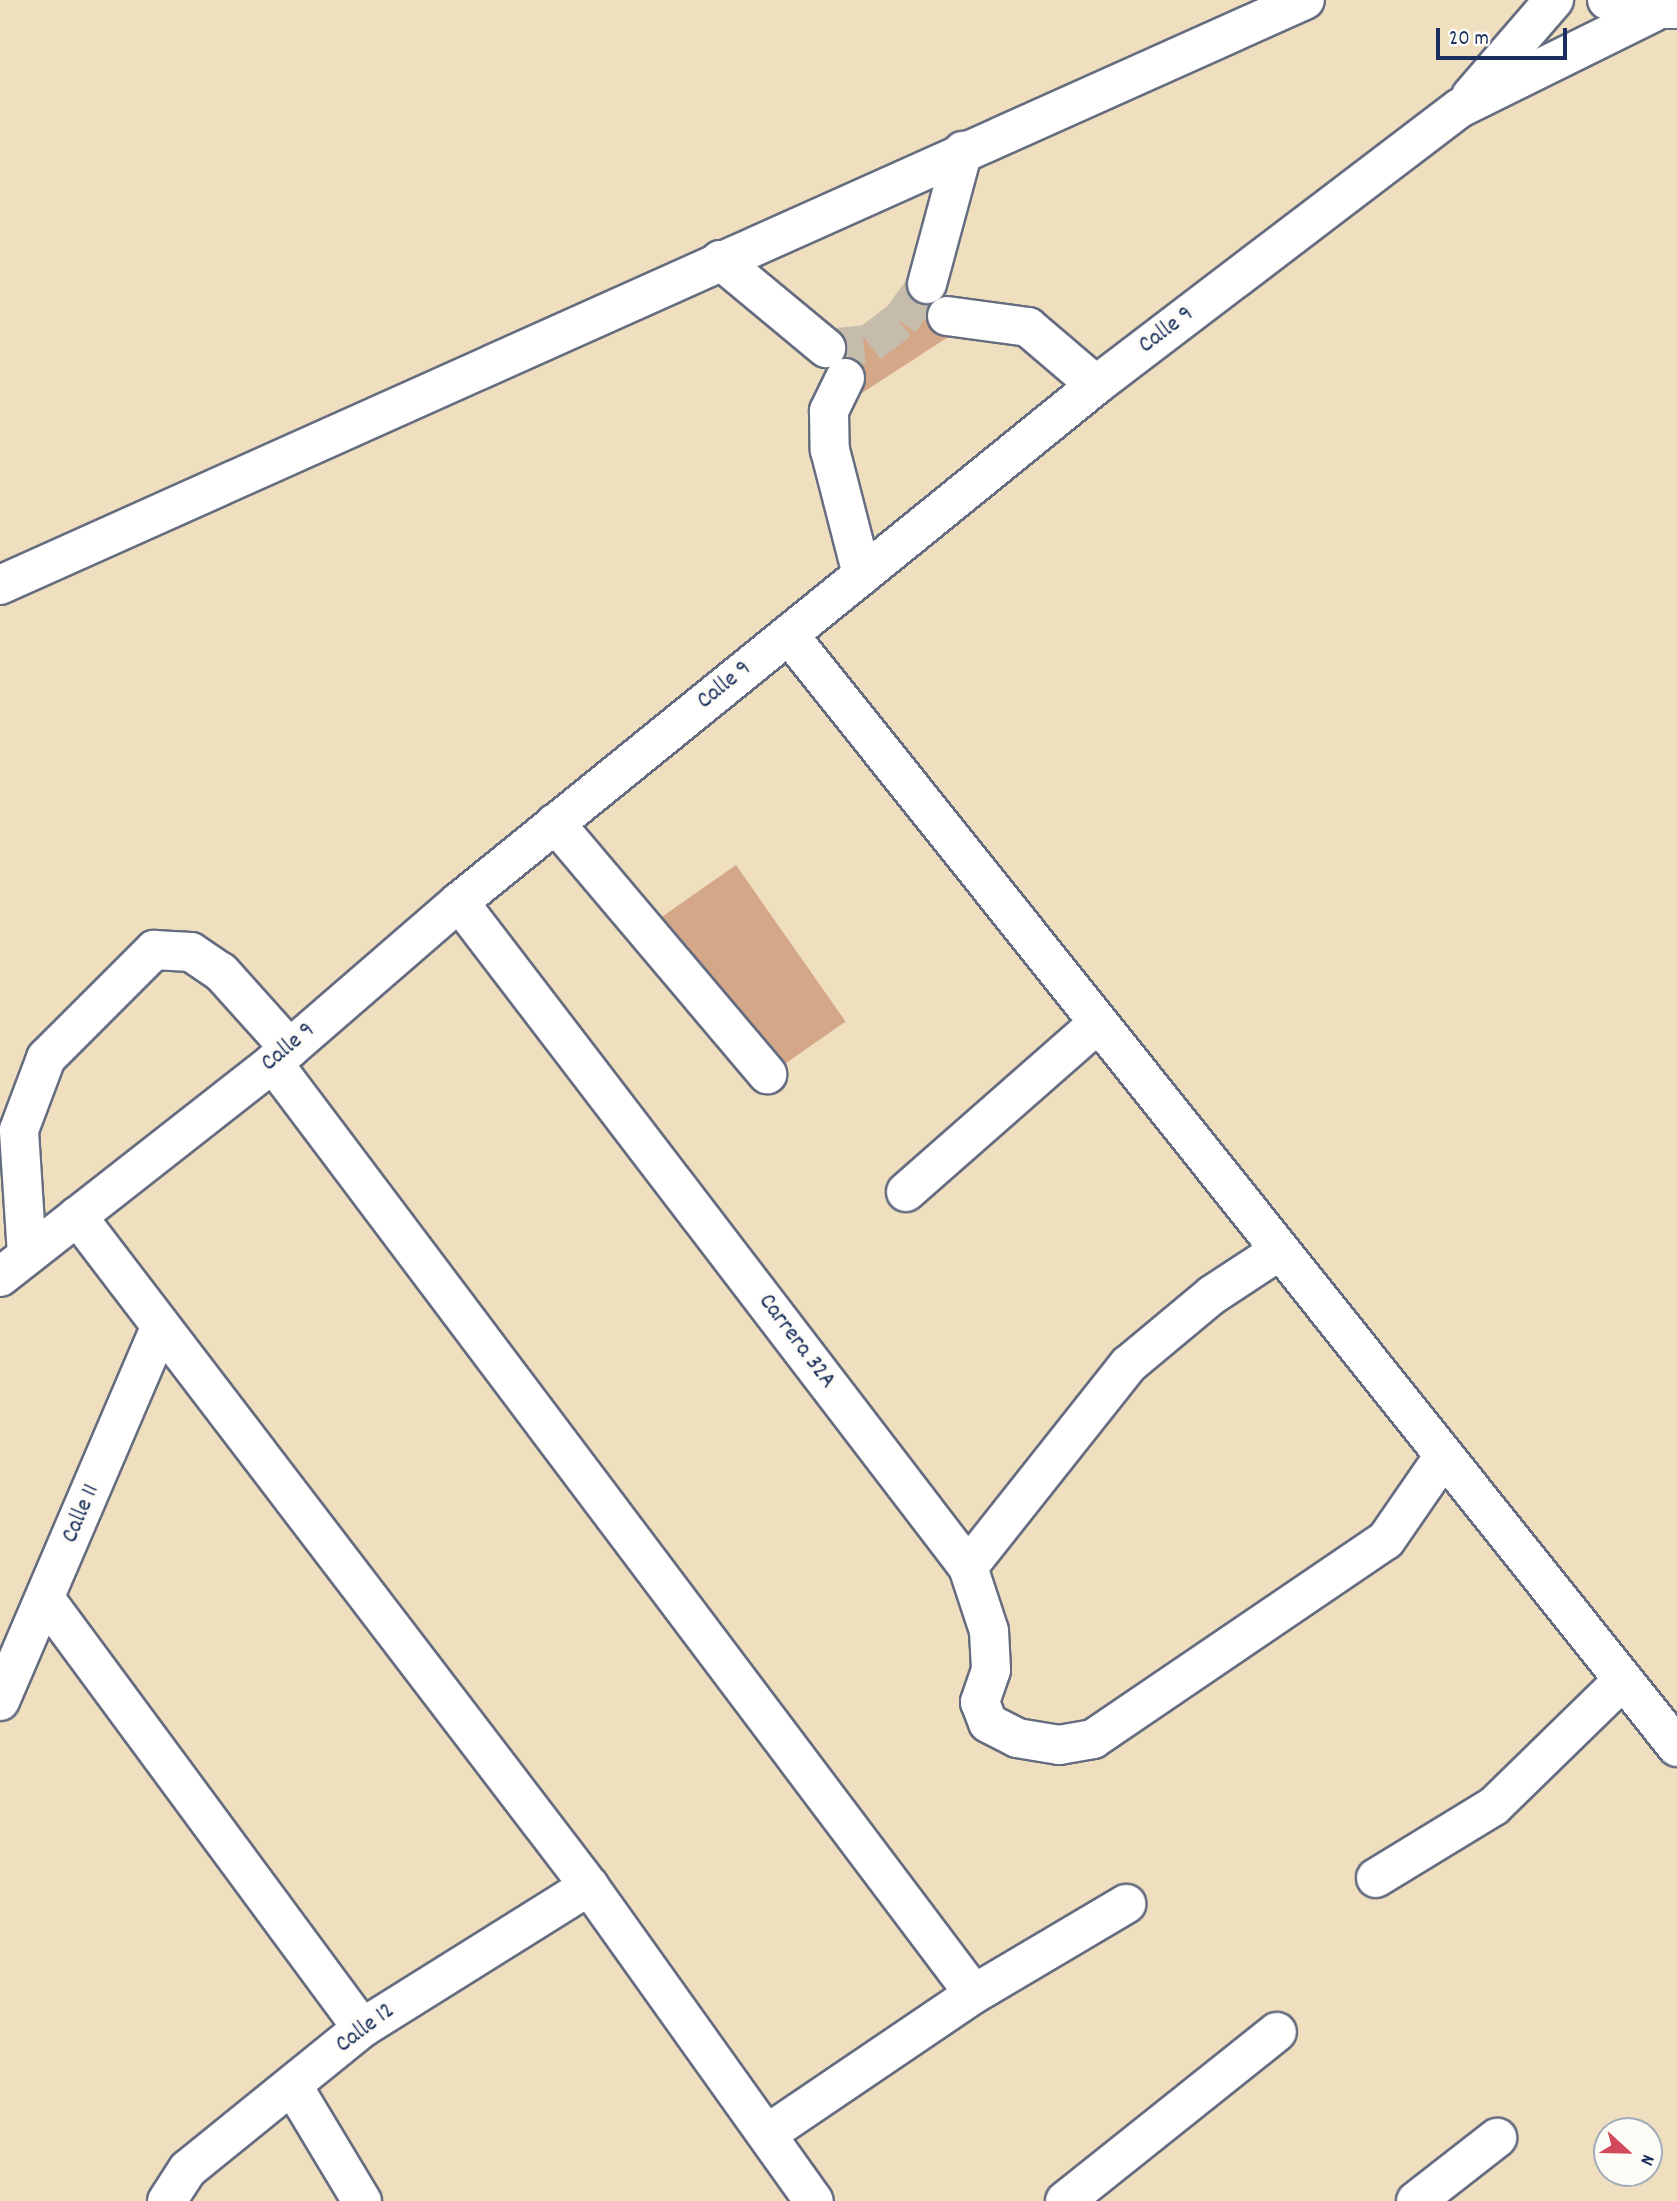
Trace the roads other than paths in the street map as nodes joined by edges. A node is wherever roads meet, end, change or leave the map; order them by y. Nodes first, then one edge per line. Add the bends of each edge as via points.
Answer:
1 (1305, 0) edge
2 (1554, 0) edge
3 (1607, 0) edge
4 (1666, 10) edge
5 (1460, 108) junction
6 (963, 151) junction
7 (720, 260) junction
8 (927, 284) tunnel mouth
9 (947, 316) dead end
10 (1096, 385) junction
11 (862, 575) junction
12 (0, 585) edge
13 (789, 635) junction
14 (555, 823) junction
15 (459, 902) junction
16 (1097, 1024) junction
17 (281, 1056) junction
18 (767, 1074) dead end
19 (906, 1192) dead end
20 (77, 1216) junction
21 (1279, 1251) junction
22 (14, 1266) edge
23 (160, 1326) junction
24 (1444, 1457) junction
25 (968, 1567) junction
26 (46, 1600) junction
27 (1623, 1679) junction
28 (0, 1701) edge
29 (1677, 1747) edge
30 (1376, 1878) dead end
31 (589, 1886) junction
32 (1126, 1904) dead end
33 (974, 1994) junction
34 (362, 2028) junction
35 (1277, 2032) dead end
36 (294, 2088) junction
37 (770, 2132) junction
38 (1497, 2138) dead end
39 (167, 2201) edge
40 (362, 2201) edge
41 (814, 2201) edge
42 (1065, 2201) edge
43 (1416, 2201) edge

1 - 6 street
2 - 5 street, Calle 9
3 - 4 street
4 - 5 street, Calle 9
5 - 10 street, Calle 9
6 - 7 street
6 - 8 street
7 - 11 street via 835,363 830,450
7 - 12 street
9 - 10 street via 1028,327
10 - 11 street, Calle 9
11 - 13 street, Calle 9
13 - 14 street, Calle 9
13 - 16 street
14 - 15 street, Calle 9
14 - 18 street
15 - 17 street, Calle 9
15 - 25 street, Carrera 32A
16 - 19 street
16 - 21 street
17 - 20 street, Calle 9
17 - 22 street via 221,972 191,952 154,950 46,1058 19,1130
17 - 33 street
20 - 22 street, Calle 9
20 - 23 street
21 - 24 street
21 - 25 street via 1212,1295 1128,1365
23 - 26 street, Calle 11
23 - 31 street
24 - 25 street, Carrera 32A via 1386,1540 1093,1738 1059,1745 1017,1738 988,1723 980,1702 991,1670 989,1631
24 - 27 street
26 - 28 street, Calle 11
26 - 34 street
27 - 29 street
27 - 30 street via 1494,1806
31 - 34 street, Calle 12
31 - 37 street
32 - 33 street
33 - 37 street
34 - 36 street, Calle 12
35 - 42 street
36 - 39 street, Calle 12 via 188,2169
36 - 40 street
37 - 41 street
38 - 43 street

